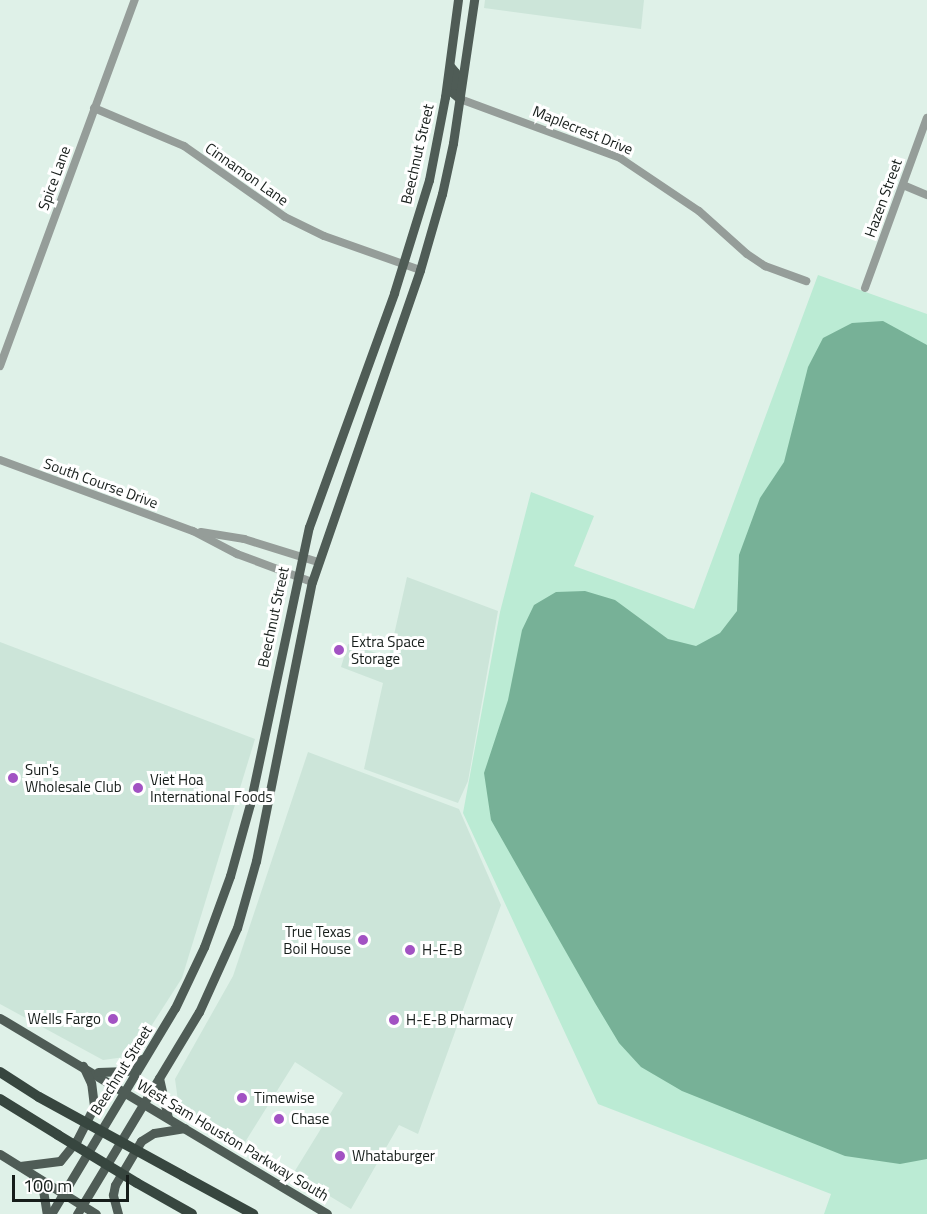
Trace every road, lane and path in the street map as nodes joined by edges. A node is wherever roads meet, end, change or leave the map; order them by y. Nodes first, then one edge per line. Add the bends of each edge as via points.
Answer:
1 (135, 0) edge
2 (457, 4) edge
3 (473, 5) edge
4 (450, 66) junction
5 (460, 99) junction
6 (94, 108) junction
7 (927, 118) edge
8 (903, 185) junction
9 (927, 195) edge
10 (404, 265) junction
11 (420, 270) junction
12 (806, 281) dead end
13 (865, 288) dead end
14 (0, 366) edge
15 (361, 389) junction
16 (376, 397) junction
17 (0, 460) edge
18 (193, 531) junction
19 (301, 556) junction
20 (318, 562) junction
21 (296, 577) junction
22 (312, 582) junction
23 (262, 747) junction
24 (278, 748) junction
25 (230, 876) junction
26 (251, 882) junction
27 (0, 1018) edge
28 (149, 1054) junction
29 (82, 1064) junction
30 (0, 1072) edge
31 (95, 1072) junction
32 (159, 1078) junction
33 (125, 1091) junction
34 (0, 1100) edge
35 (144, 1103) junction
36 (168, 1118) junction
37 (185, 1128) junction
38 (0, 1154) edge
39 (21, 1166) junction
40 (63, 1194) junction
41 (79, 1210) edge
42 (49, 1214) edge
43 (96, 1214) edge
44 (118, 1214) edge
45 (192, 1214) edge
46 (254, 1214) edge
47 (327, 1214) edge

1 - 6 street, Spice Lane
2 - 3 main road
2 - 4 main road, Beechnut Street
3 - 5 main road, Beechnut Street
4 - 5 main road via 455,72 453,93
4 - 10 main road, Beechnut Street via 429,180
5 - 11 main road, Beechnut Street via 442,194
5 - 12 street, Maplecrest Drive via 620,158 699,211 765,266
6 - 10 street, Cinnamon Lane via 184,146 285,217 324,236
6 - 14 street, Spice Lane
7 - 8 street, Hazen Street
8 - 9 street
8 - 13 street, Hazen Street
10 - 11 street, Cinnamon Lane
10 - 15 main road, Beechnut Street
11 - 16 main road, Beechnut Street
15 - 16 main road
15 - 19 main road, Beechnut Street
16 - 20 main road, Beechnut Street
17 - 18 street, South Course Drive
18 - 19 street, South Course Drive via 244,539
18 - 21 street, South Course Drive
19 - 20 street, South Course Drive
19 - 21 main road, Beechnut Street
20 - 22 main road, Beechnut Street
21 - 22 street, South Course Drive
21 - 23 main road, Beechnut Street
22 - 24 main road, Beechnut Street
23 - 24 main road
23 - 25 main road, Beechnut Street
24 - 26 main road, Beechnut Street
25 - 26 main road
25 - 28 main road, Beechnut Street via 193,974
26 - 32 main road, Beechnut Street via 219,974
27 - 29 main road, West Sam Houston Parkway South
28 - 31 main road via 127,1071
28 - 33 main road, Beechnut Street
29 - 31 main road, West Sam Houston Parkway South
29 - 39 main road via 95,1098 90,1118 77,1140 60,1161
30 - 46 highway, bridge
31 - 33 main road, West Sam Houston Parkway South
32 - 35 main road, Beechnut Street
32 - 36 main road
33 - 35 main road, West Sam Houston Parkway South
33 - 40 main road, Beechnut Street
34 - 45 highway, bridge
35 - 36 main road, West Sam Houston Parkway South
35 - 41 main road, Beechnut Street
36 - 37 main road, West Sam Houston Parkway South
37 - 44 main road via 154,1133 141,1141 115,1185 112,1195
37 - 47 main road, West Sam Houston Parkway South
38 - 39 main road
39 - 40 main road
39 - 42 main road via 43,1190
40 - 41 main road
40 - 42 main road, Beechnut Street
41 - 43 main road

